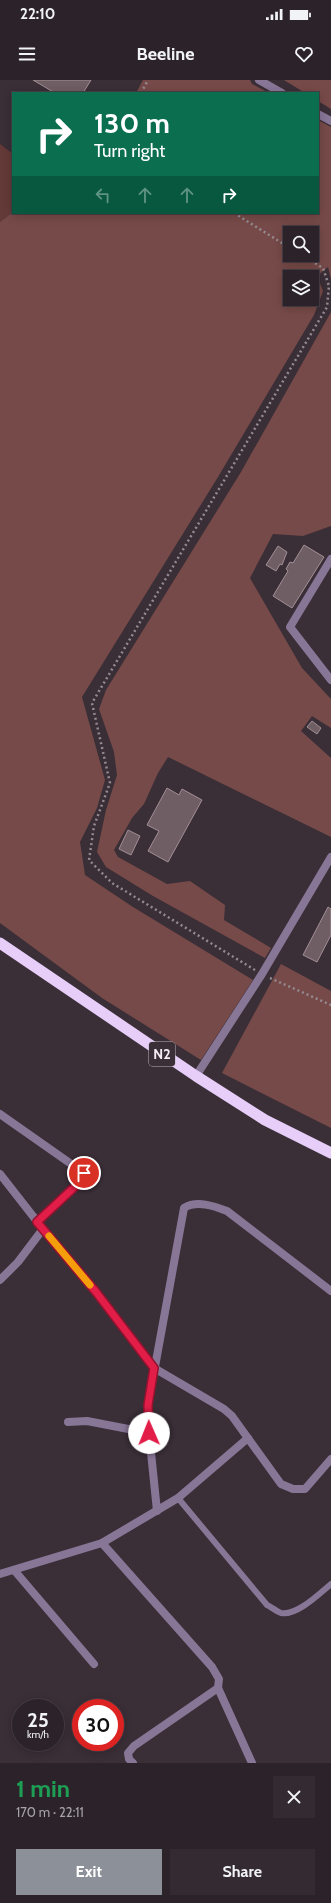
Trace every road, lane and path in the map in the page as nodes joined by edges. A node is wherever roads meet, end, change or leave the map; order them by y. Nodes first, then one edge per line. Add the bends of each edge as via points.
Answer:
1 (148, 80) edge
2 (259, 80) edge
3 (142, 92) edge
4 (280, 92) edge
5 (319, 115) edge
6 (331, 121) edge
7 (236, 214) edge
8 (283, 244) edge
9 (313, 262) edge
10 (331, 559) edge
11 (331, 680) edge
12 (331, 857) edge
13 (0, 943) edge
14 (262, 974) junction
15 (331, 1005) edge
16 (196, 1076) junction
17 (0, 1114) edge
18 (331, 1154) edge
19 (0, 1174) edge
20 (37, 1222) junction
21 (43, 1229) junction
22 (0, 1280) edge
23 (331, 1291) edge
24 (154, 1368) junction
25 (68, 1422) dead end
26 (149, 1433) junction
27 (248, 1438) junction
28 (331, 1459) edge
29 (178, 1498) junction
30 (157, 1511) junction
31 (102, 1543) junction
32 (14, 1570) junction
33 (0, 1574) edge
34 (331, 1584) edge
35 (94, 1664) dead end
36 (218, 1688) junction
37 (133, 1763) edge
38 (252, 1763) edge

1 - 3 path
2 - 4 street
5 - 6 street
7 - 8 path
9 - 14 path via 323,268 329,286 327,307 92,703 110,782 94,826 89,860 112,883
10 - 11 street via 290,627
12 - 14 street
13 - 16 highway, N2
14 - 15 path
14 - 16 street
16 - 18 highway, N2 via 265,1120
17 - 20 street via 84,1173 82,1180
19 - 20 street
20 - 21 street
21 - 22 street via 18,1262
21 - 24 street via 96,1292
23 - 24 street via 227,1211 210,1204 188,1206 184,1208
24 - 26 street via 148,1405
24 - 27 street via 224,1408
25 - 26 street via 87,1420
26 - 30 street
27 - 28 street via 281,1484 293,1489 305,1489
27 - 29 street
29 - 30 street
29 - 34 lane via 267,1605 280,1612 289,1613
30 - 31 street
31 - 32 street
31 - 36 street via 212,1667 219,1679
32 - 33 street
32 - 35 street
36 - 37 street via 134,1746 128,1753
36 - 38 street

